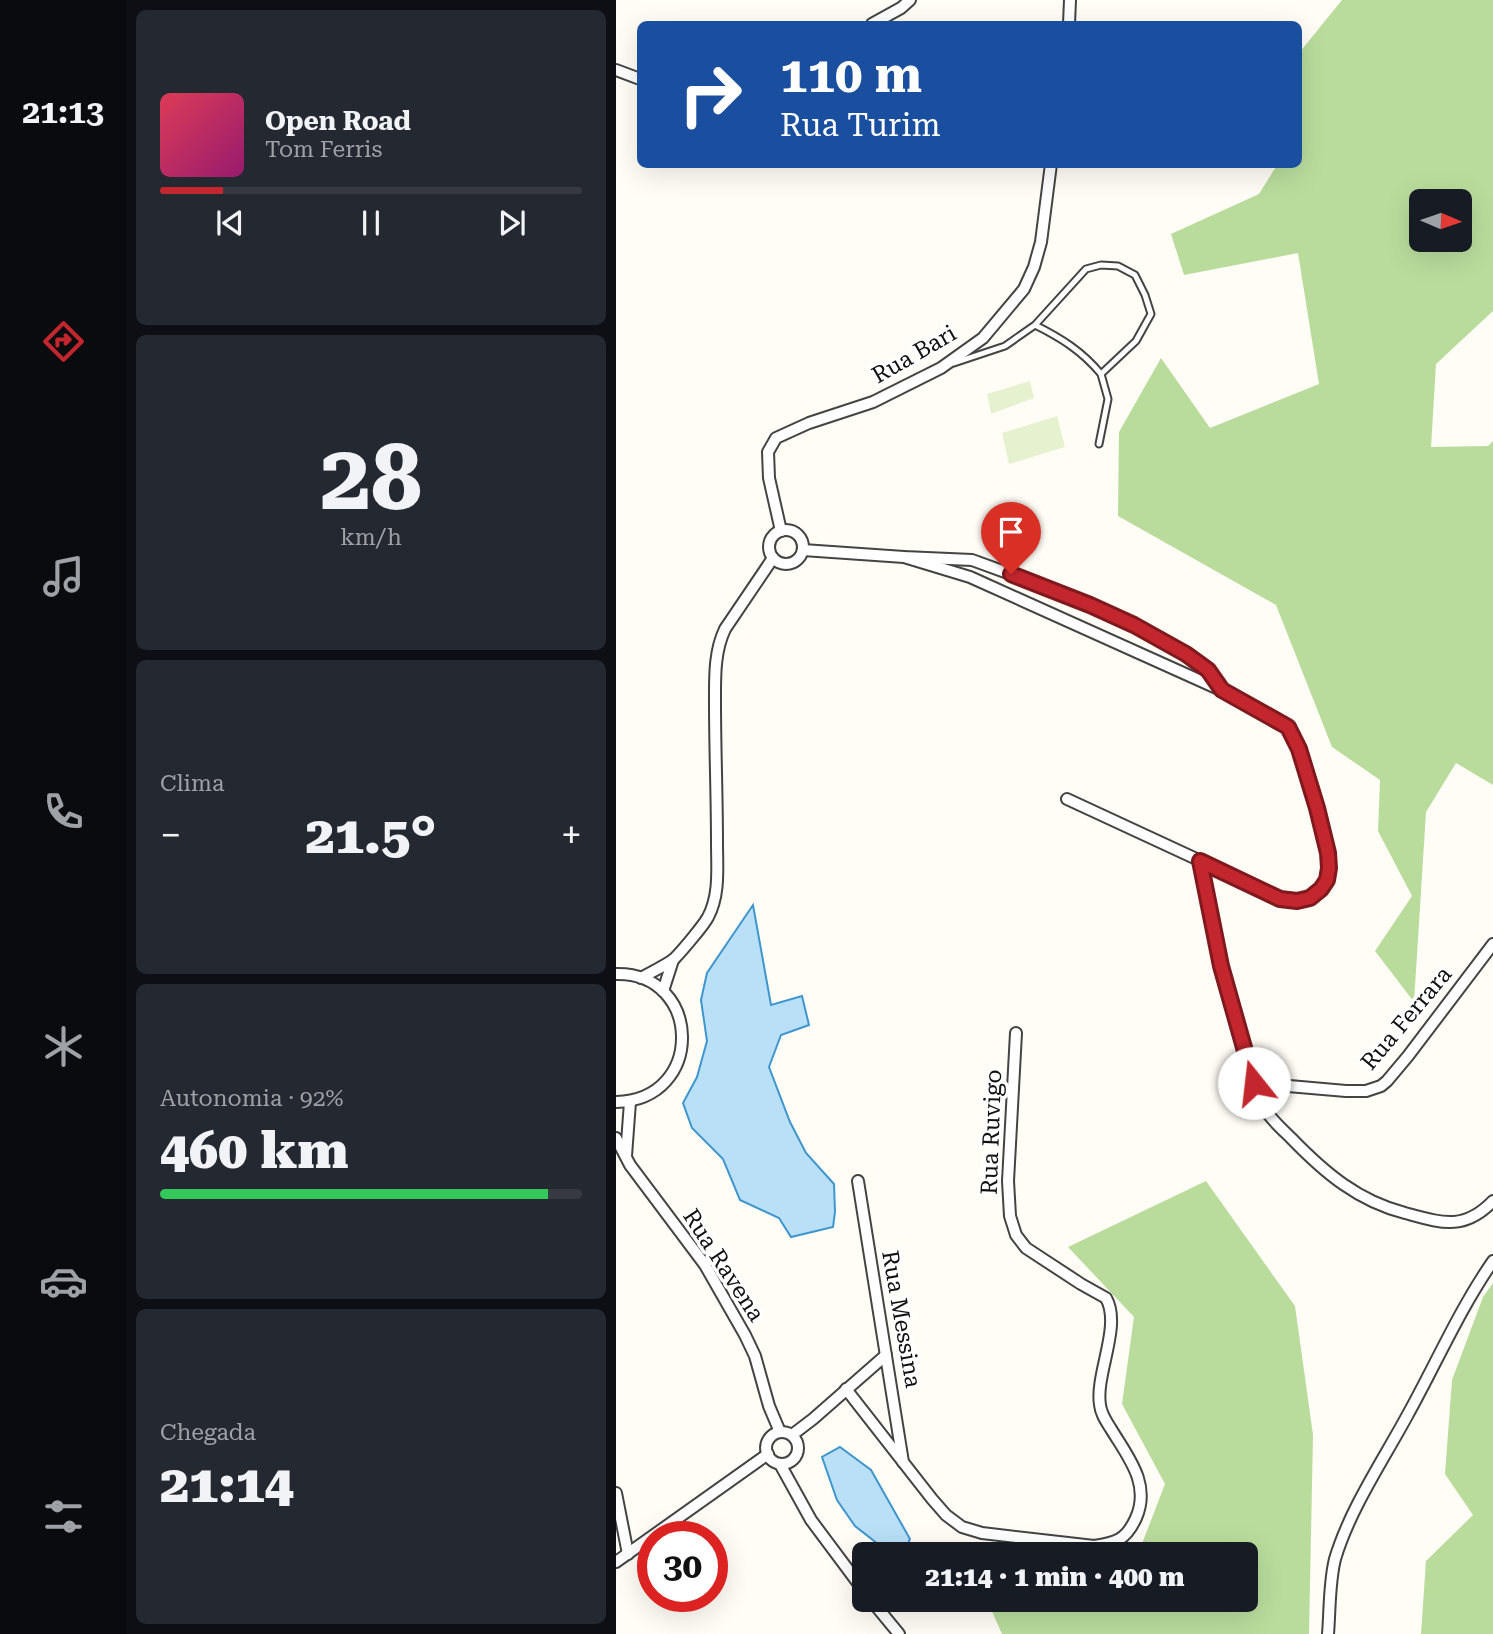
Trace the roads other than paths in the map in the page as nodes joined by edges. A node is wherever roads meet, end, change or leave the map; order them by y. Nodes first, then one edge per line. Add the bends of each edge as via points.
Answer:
1 (910, 0) edge
2 (1070, 0) edge
3 (877, 21) edge
4 (1069, 21) edge
5 (616, 69) edge
6 (637, 78) edge
7 (1050, 168) edge
8 (1035, 326) junction
9 (941, 368) junction
10 (1101, 374) junction
11 (1099, 444) dead end
12 (781, 531) junction
13 (803, 550) junction
14 (904, 557) junction
15 (772, 558) junction
16 (1222, 690) junction
17 (1067, 799) dead end
18 (1200, 861) junction
19 (1493, 944) edge
20 (673, 960) junction
21 (616, 974) edge
22 (641, 978) junction
23 (663, 991) junction
24 (1016, 1033) dead end
25 (1254, 1083) junction
26 (616, 1102) edge
27 (630, 1102) junction
28 (616, 1138) edge
29 (626, 1156) junction
30 (858, 1181) dead end
31 (1493, 1201) edge
32 (1493, 1261) edge
33 (886, 1355) junction
34 (846, 1390) junction
35 (785, 1437) junction
36 (778, 1460) junction
37 (904, 1464) junction
38 (616, 1493) edge
39 (628, 1554) junction
40 (616, 1562) edge
41 (852, 1575) edge
42 (881, 1612) edge
43 (899, 1634) edge
44 (1328, 1634) edge

1 - 3 street
2 - 4 street
5 - 6 street
7 - 9 street, Rua Bari via 1041,242 1024,289 983,338
8 - 9 lane via 1005,346
8 - 10 lane via 1072,345
8 - 10 lane via 1086,269 1118,265 1135,275 1151,314 1136,341
9 - 12 street, Rua Bari via 873,402 776,438 768,452 769,478
10 - 11 lane via 1108,399
12 - 13 street via 797,534
12 - 15 street via 770,542
13 - 14 street
13 - 15 street via 798,560 788,564
14 - 16 street via 970,577
14 - 16 street via 972,560 1068,595 1186,654 1208,670
15 - 20 street via 720,639 715,686 717,881 708,918
16 - 18 street via 1288,727 1317,808 1329,868 1321,889 1297,901 1280,899
17 - 18 street
18 - 25 street via 1221,966
19 - 25 street, Rua Ferrara via 1381,1086 1346,1091
20 - 22 street
20 - 23 street
21 - 22 street
22 - 23 street
23 - 27 street via 678,1015 683,1033 681,1052 663,1085
24 - 37 street, Rua Ruvigo via 1010,1216 1026,1248 1108,1302 1109,1342 1099,1402 1136,1471 1138,1514 1121,1539 1094,1546 982,1533 962,1527 946,1515
25 - 31 street via 1272,1118 1304,1152 1370,1201 1429,1220 1458,1222 1483,1212
26 - 27 street
27 - 29 street
28 - 29 street, Rua Ravena
29 - 35 street, Rua Ravena via 705,1265 732,1312 755,1356 769,1406
30 - 33 street, Rua Messina
32 - 44 street via 1354,1513 1334,1563
33 - 34 street
33 - 37 street, Rua Messina
34 - 35 street
34 - 37 street, Rua Ruvigo
35 - 36 street via 767,1444
35 - 36 street via 798,1448 797,1455
36 - 39 street via 741,1474
36 - 41 street via 823,1538
38 - 39 street
39 - 40 street
42 - 43 street

